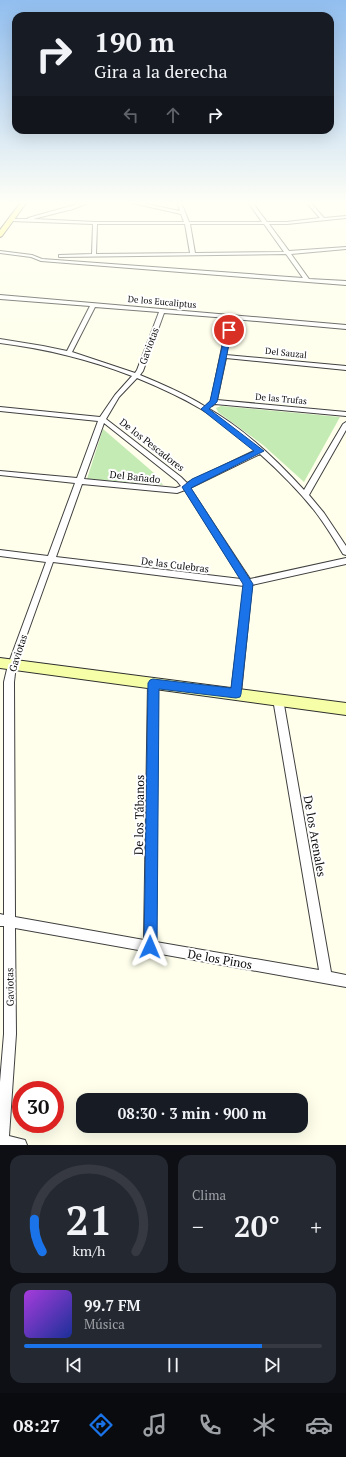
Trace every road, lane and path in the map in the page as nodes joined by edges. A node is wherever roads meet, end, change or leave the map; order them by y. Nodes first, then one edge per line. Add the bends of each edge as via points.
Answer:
1 (27, 255) edge
2 (122, 255) edge
3 (289, 255) edge
4 (32, 256) junction
5 (94, 256) joint
6 (307, 280) junction
7 (346, 283) edge
8 (0, 297) edge
9 (94, 305) junction
10 (162, 311) junction
11 (231, 317) junction
12 (346, 327) edge
13 (0, 341) edge
14 (69, 353) junction
15 (223, 356) junction
16 (346, 368) edge
17 (136, 376) junction
18 (214, 402) junction
19 (0, 409) edge
20 (205, 409) junction
21 (346, 414) edge
22 (102, 419) junction
23 (346, 424) edge
24 (260, 451) junction
25 (0, 473) edge
26 (79, 481) junction
27 (186, 487) junction
28 (305, 495) junction
29 (346, 552) edge
30 (0, 553) edge
31 (51, 560) junction
32 (346, 561) edge
33 (248, 584) junction
34 (6, 664) edge
35 (153, 683) junction
36 (236, 694) junction
37 (278, 699) junction
38 (346, 709) edge
39 (4, 920) edge
40 (150, 947) junction
41 (326, 978) junction
42 (346, 981) edge
43 (1, 1142) edge
44 (20, 1145) edge

1 - 4 street
2 - 5 street
3 - 6 street
4 - 5 street
4 - 6 street via 41,260
6 - 7 street
8 - 9 street, De los Eucaliptus
9 - 10 street, De los Eucaliptus
9 - 14 street
10 - 11 street, De los Eucaliptus
10 - 17 street, Gaviotas
11 - 12 street, De los Eucaliptus
11 - 15 street
13 - 14 street
14 - 17 street
15 - 16 street, Del Sauzal
15 - 18 street
17 - 20 street
17 - 22 street, Gaviotas via 117,396
18 - 20 street
18 - 21 street, De las Trufas
19 - 22 street
20 - 24 street
22 - 26 street, Gaviotas
22 - 27 street, De los Pescadores
23 - 28 street
24 - 27 street, Del Bañado
24 - 28 street
25 - 26 street, Del Bañado
26 - 27 street, Del Bañado via 177,491
26 - 31 street, Gaviotas
27 - 33 street, De los Pescadores
28 - 29 street
30 - 31 street, De las Culebras
31 - 33 street, De las Culebras
31 - 34 street, Gaviotas
32 - 33 street, De las Culebras
33 - 36 street
34 - 35 street
34 - 39 street, Gaviotas via 9,682
35 - 36 street
35 - 40 street, De los Tábanos
36 - 37 street
37 - 38 street
37 - 41 street, De los Arenales
39 - 40 street, De los Pinos
39 - 43 street, Gaviotas via 10,1034
40 - 41 street, De los Pinos
41 - 42 street, De los Pinos
43 - 44 street

